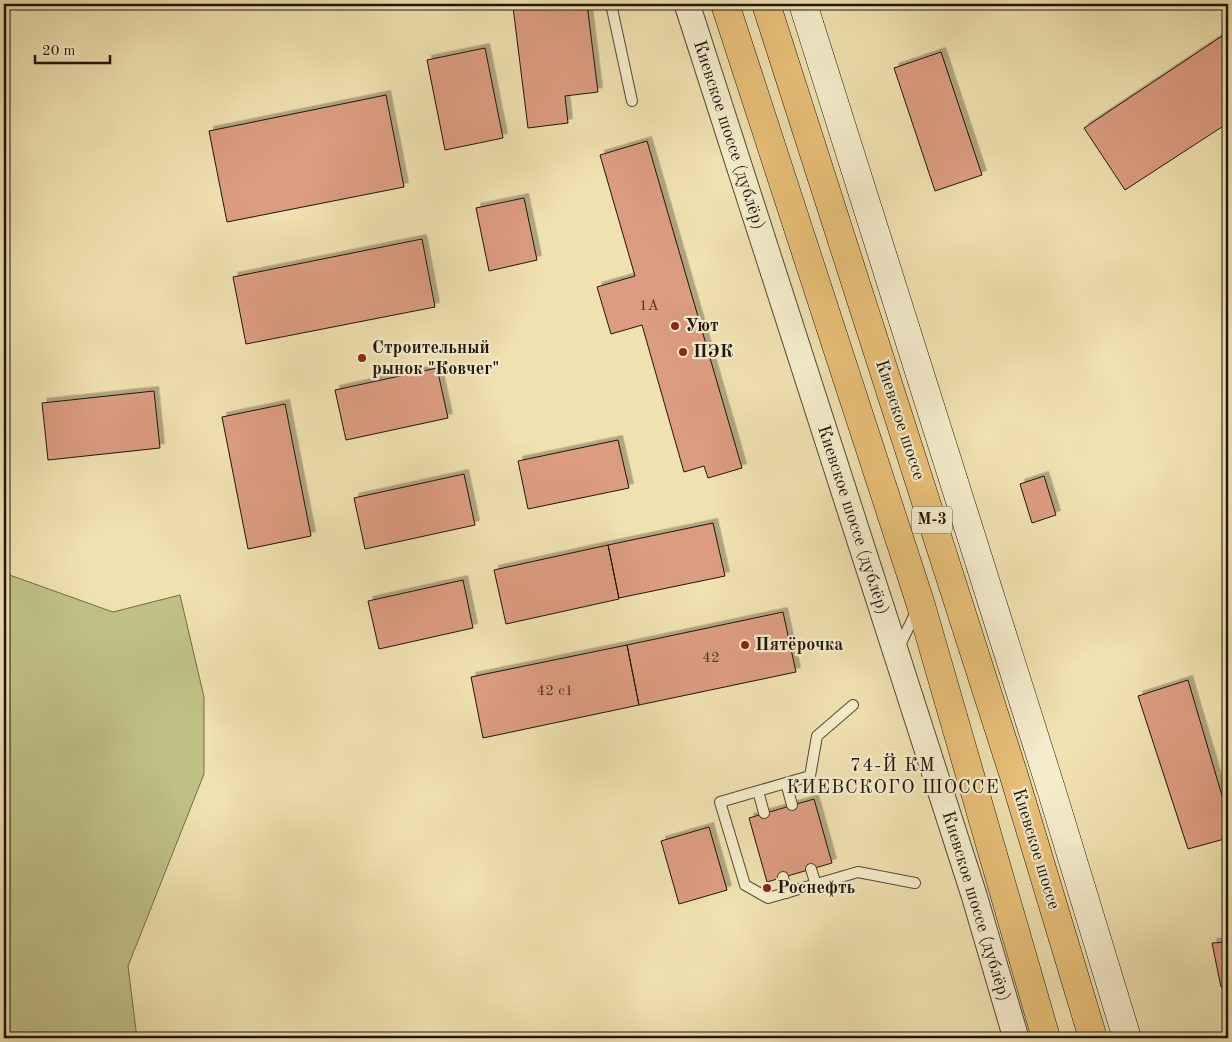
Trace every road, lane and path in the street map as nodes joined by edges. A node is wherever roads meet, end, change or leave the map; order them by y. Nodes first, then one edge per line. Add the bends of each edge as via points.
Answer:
1 (612, 4) edge
2 (687, 4) edge
3 (725, 4) edge
4 (766, 4) edge
5 (804, 4) edge
6 (632, 101) dead end
7 (920, 602) junction
8 (896, 654) junction
9 (853, 705) dead end
10 (786, 783) junction
11 (758, 791) junction
12 (792, 805) dead end
13 (764, 813) dead end
14 (811, 869) dead end
15 (783, 877) dead end
16 (915, 884) dead end
17 (816, 885) junction
18 (787, 893) junction
19 (1016, 1038) edge
20 (1046, 1038) edge
21 (1093, 1038) edge
22 (1127, 1038) edge

1 - 6 lane
2 - 8 street, Киевское шоссе (дублёр)
3 - 7 highway, М-3
4 - 21 highway, Киевское шоссе / М-3 via 1014,776
5 - 22 main road
7 - 8 lane
7 - 20 highway, М-3
8 - 19 street, Киевское шоссе (дублёр) via 974,895
9 - 10 lane via 817,736 810,776
10 - 11 lane
10 - 12 lane
11 - 13 lane
11 - 18 lane via 720,802 744,885 768,898
14 - 17 lane
15 - 18 lane
16 - 17 lane via 858,872
17 - 18 lane

